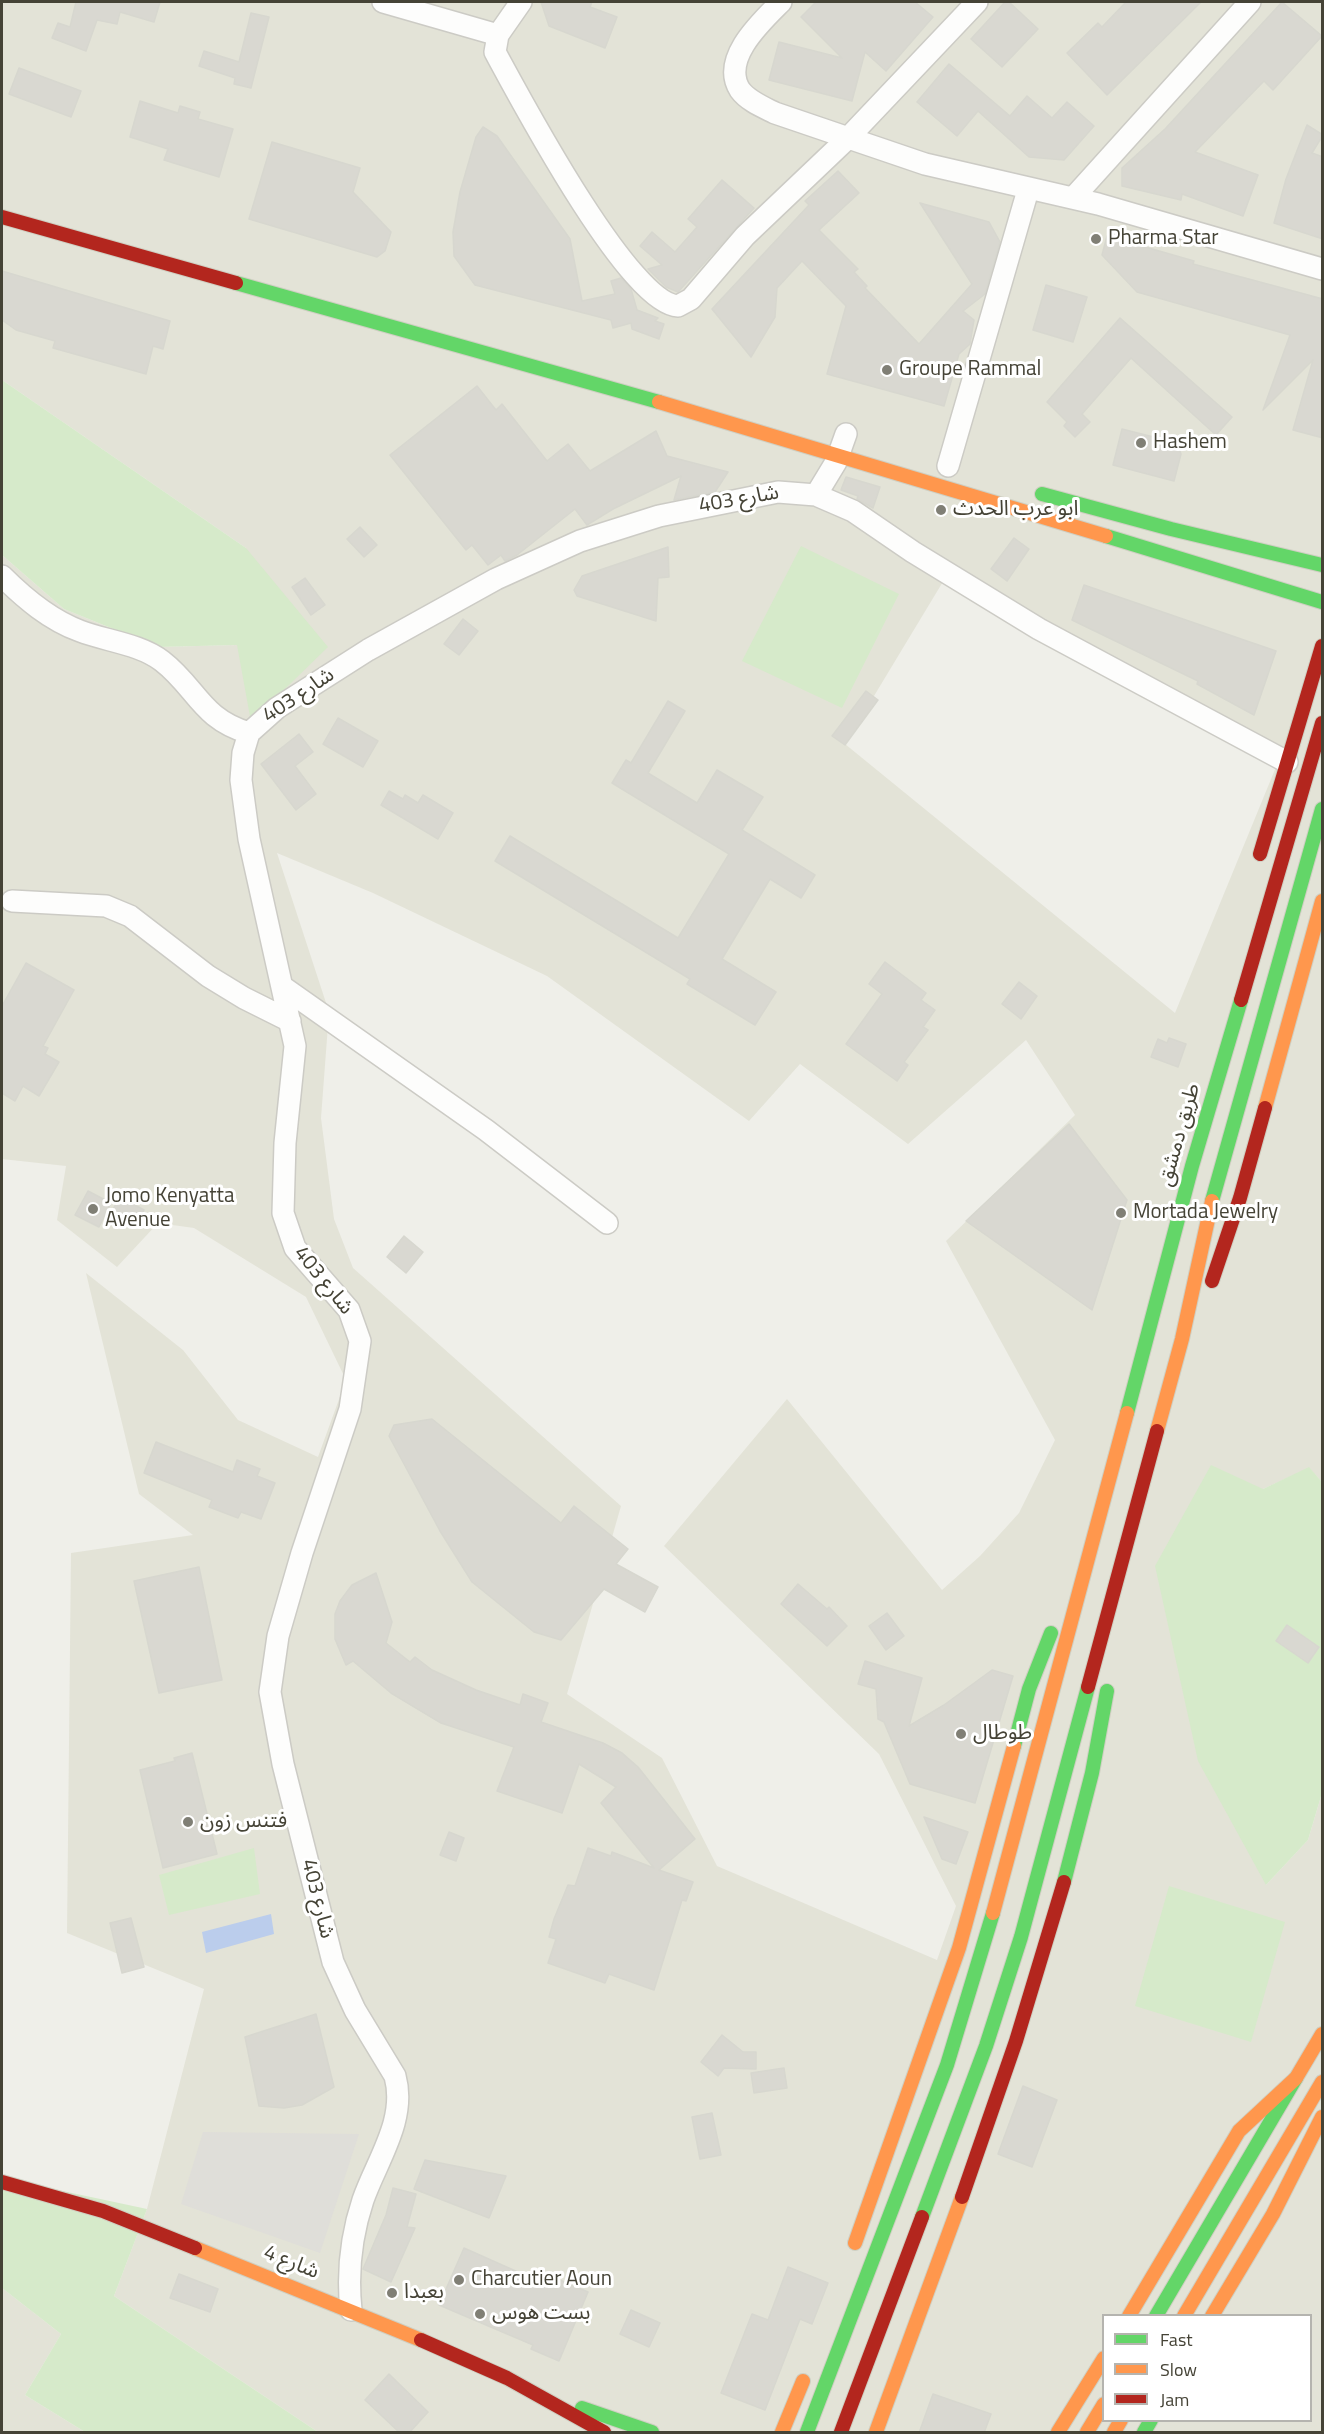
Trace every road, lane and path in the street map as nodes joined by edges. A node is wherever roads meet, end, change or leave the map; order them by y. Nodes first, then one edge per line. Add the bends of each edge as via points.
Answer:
1 (383, 2) edge
2 (521, 2) edge
3 (781, 2) edge
4 (977, 2) edge
5 (1250, 2) edge
6 (498, 35) junction
7 (848, 138) junction
8 (1028, 190) junction
9 (1073, 198) junction
10 (2, 217) edge
11 (1323, 269) edge
12 (845, 439) junction
13 (946, 465) dead end
14 (1028, 490) dead end
15 (816, 495) junction
16 (1316, 547) dead end
17 (1266, 550) junction
18 (1323, 565) edge
19 (2, 576) edge
20 (1257, 583) junction
21 (1323, 602) edge
22 (1299, 609) dead end
23 (1314, 632) dead end
24 (1321, 650) edge
25 (1320, 703) dead end
26 (1301, 718) junction
27 (1323, 723) edge
28 (249, 733) junction
29 (1287, 762) junction
30 (1323, 809) edge
31 (1256, 869) dead end
32 (12, 901) dead end
33 (1323, 901) edge
34 (283, 987) junction
35 (290, 1021) junction
36 (607, 1223) dead end
37 (1142, 1299) dead end
38 (1182, 1339) junction
39 (1141, 1364) junction
40 (1088, 1563) junction
41 (1120, 1575) junction
42 (1323, 2034) edge
43 (1296, 2078) junction
44 (1323, 2082) edge
45 (1323, 2117) edge
46 (2, 2182) edge
47 (852, 2252) dead end
48 (351, 2310) junction
49 (1130, 2314) edge
50 (1157, 2314) edge
51 (1185, 2314) edge
52 (1213, 2314) edge
53 (1102, 2361) edge
54 (807, 2371) dead end
55 (556, 2404) junction
56 (1102, 2407) edge
57 (604, 2433) edge
58 (652, 2433) edge
59 (782, 2433) edge
60 (807, 2433) edge
61 (841, 2433) edge
62 (876, 2433) edge
63 (1058, 2433) edge
64 (1087, 2433) edge

1 - 6 street
2 - 6 street
3 - 7 street via 761,21 737,59 736,81 753,102
4 - 7 street
5 - 9 street
6 - 7 street via 495,52 602,236 630,270 673,305 691,299 751,230
7 - 8 street via 925,164
8 - 9 street
8 - 13 street
9 - 11 street
10 - 12 main road
12 - 15 street
12 - 20 main road
14 - 17 main road
15 - 28 street, شارع 403 via 778,492 680,511 571,545 472,591 368,650 277,708
15 - 29 street, شارع 403 via 853,511 1046,634
16 - 17 main road
17 - 18 main road
19 - 28 street via 60,622 161,660 215,717
20 - 21 main road
20 - 22 main road
23 - 24 main road
24 - 26 main road
25 - 26 main road
26 - 29 main road
27 - 39 main road, طريق دمشق via 1192,1166
28 - 34 street, شارع 403 via 241,765 243,802
29 - 31 main road
30 - 38 main road via 1205,1226
32 - 35 street via 106,906 130,916 208,976
33 - 38 main road via 1240,1198 1209,1289
34 - 35 street, شارع 403
34 - 36 street via 486,1130
35 - 48 street, شارع 403 via 295,1046 285,1143 283,1214 295,1248 349,1310 360,1341 350,1409 278,1636 270,1692 283,1764 333,1962 360,2020 394,2076 399,2098 397,2117 357,2222 349,2269
37 - 39 main road
38 - 41 main road
39 - 40 main road, طريق دمشق
40 - 47 main road via 1046,1645 1029,1689 959,1948
40 - 60 main road via 1031,1779 947,2065
41 - 61 main road via 1018,1948 986,2046
41 - 62 main road via 1095,1763 1079,1834 997,2098
42 - 43 main road
43 - 49 main road via 1239,2131
43 - 50 main road
44 - 51 main road
45 - 52 main road via 1273,2214
46 - 48 main road, شارع 4 via 103,2211
48 - 55 main road, شارع 4 via 507,2378
53 - 63 main road
54 - 59 main road
55 - 57 main road
55 - 58 main road via 604,2413
56 - 64 main road

